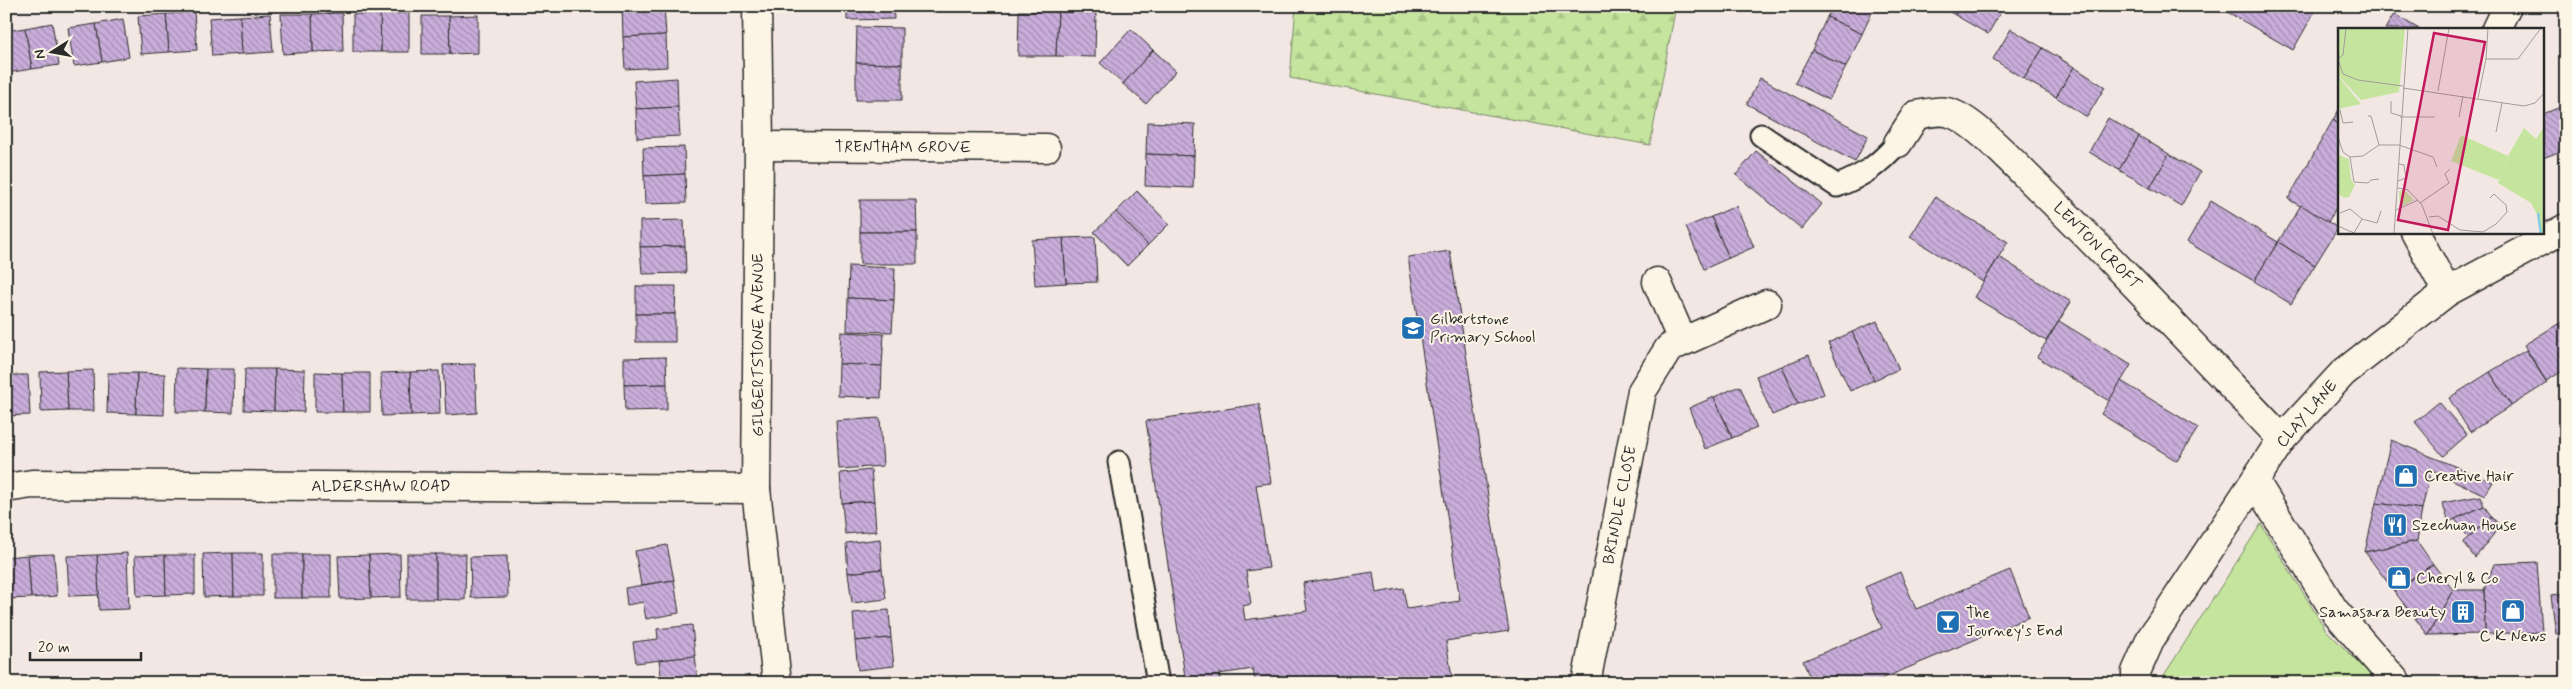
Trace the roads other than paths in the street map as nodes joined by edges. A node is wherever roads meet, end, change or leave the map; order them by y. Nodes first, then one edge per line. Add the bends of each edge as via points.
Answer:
1 (757, 6) edge
2 (2507, 6) edge
3 (2496, 28) edge
4 (1761, 135) dead end
5 (1898, 143) joint
6 (759, 146) junction
7 (1046, 148) dead end
8 (2566, 228) edge
9 (2416, 234) edge
10 (1657, 282) dead end
11 (2447, 292) junction
12 (1767, 304) dead end
13 (1682, 340) junction
14 (2282, 439) junction
15 (1120, 462) dead end
16 (2255, 481) junction
17 (6, 488) edge
18 (756, 489) junction
19 (777, 683) edge
20 (1158, 683) edge
21 (1586, 683) edge
22 (2136, 683) edge
23 (2397, 683) edge

1 - 6 street, GILBERTSTONE AVENUE
2 - 3 street
4 - 5 lane via 1837,186 1877,166
5 - 14 street, LENTON CROFT via 1916,115 1938,111 1954,114 1967,123 1997,147 2112,259
6 - 7 street, TRENTHAM GROVE
6 - 18 street, GILBERTSTONE AVENUE
8 - 11 street, CLAY LANE
9 - 11 street
10 - 13 street
11 - 14 street, CLAY LANE via 2343,373
12 - 13 street, BRINDLE CLOSE
13 - 21 street, BRINDLE CLOSE via 1669,348 1642,391
14 - 16 street, CLAY LANE
15 - 20 lane
16 - 22 street, CLAY LANE via 2151,638 2136,672
16 - 23 street via 2334,610
17 - 18 street, ALDERSHAW ROAD via 42,484
18 - 19 street, GILBERTSTONE AVENUE

